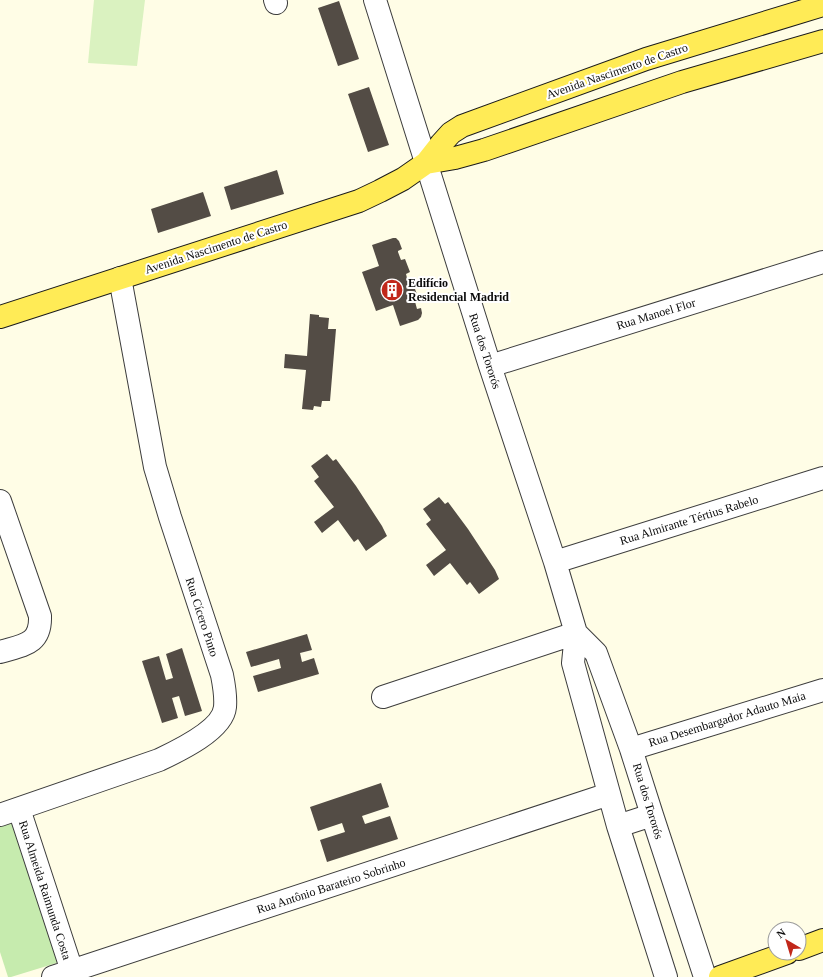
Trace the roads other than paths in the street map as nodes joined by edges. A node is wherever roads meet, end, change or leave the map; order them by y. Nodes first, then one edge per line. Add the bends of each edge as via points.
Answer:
1 (375, 0) edge
2 (823, 5) edge
3 (823, 41) edge
4 (646, 60) junction
5 (682, 82) junction
6 (426, 163) junction
7 (823, 262) edge
8 (120, 278) junction
9 (0, 317) edge
10 (490, 366) junction
11 (823, 478) edge
12 (0, 501) edge
13 (555, 562) junction
14 (576, 633) junction
15 (0, 652) edge
16 (823, 690) edge
17 (383, 696) dead end
18 (631, 749) junction
19 (609, 794) junction
20 (10, 812) edge
21 (652, 815) junction
22 (618, 826) junction
23 (823, 940) edge
24 (807, 946) edge
25 (767, 960) edge
26 (62, 974) edge
27 (666, 977) edge
28 (705, 977) edge
29 (720, 977) edge

1 - 6 street, Rua dos Tororós
2 - 4 main road, Avenida Nascimento de Castro
3 - 5 main road, Avenida Nascimento de Castro
4 - 5 main road
4 - 6 main road, Avenida Nascimento de Castro via 462,126 451,133
5 - 6 main road, Avenida Nascimento de Castro via 484,150
6 - 8 main road, Avenida Nascimento de Castro via 403,179 359,201
6 - 10 street, Rua dos Tororós
7 - 10 street, Rua Manoel Flor
8 - 9 main road, Avenida Nascimento de Castro
8 - 20 street, Rua Cícero Pinto via 155,467 222,675 225,707 222,716 212,728 177,752
10 - 13 street, Rua dos Tororós
11 - 13 street, Rua Almirante Tértius Rabelo
12 - 15 street via 40,616 35,638 24,645
13 - 14 street, Rua dos Tororós
14 - 17 street
14 - 18 street, Rua dos Tororós via 596,653
14 - 19 street, Rua dos Tororós via 573,663
16 - 18 street, Rua Desembargador Adauto Maia
18 - 21 street, Rua dos Tororós
19 - 22 street, Rua dos Tororós
19 - 26 street, Rua Antônio Barateiro Sobrinho
20 - 26 street, Rua Almeida Raimunda Costa
21 - 22 street
21 - 28 street, Rua dos Tororós
22 - 27 street, Rua dos Tororós
23 - 24 main road
25 - 29 main road

